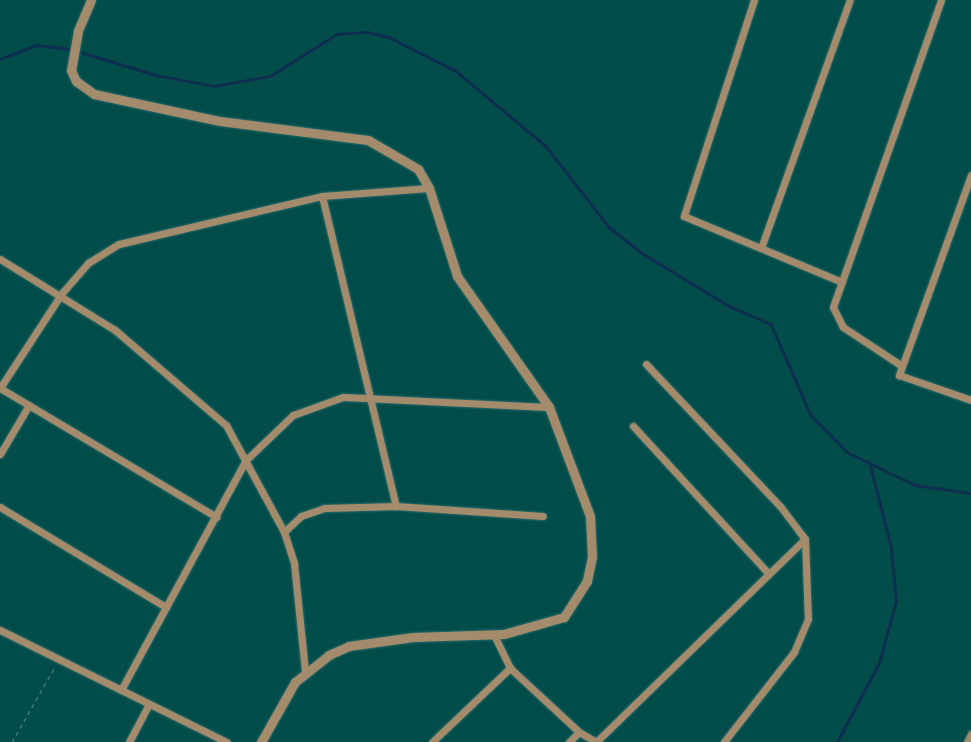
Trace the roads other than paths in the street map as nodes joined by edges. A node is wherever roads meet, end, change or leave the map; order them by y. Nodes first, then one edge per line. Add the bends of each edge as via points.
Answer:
1 (91, 0) edge
2 (754, 0) edge
3 (850, 0) edge
4 (941, 0) edge
5 (971, 175) edge
6 (429, 188) junction
7 (322, 196) junction
8 (761, 248) junction
9 (0, 259) edge
10 (842, 282) junction
11 (62, 293) junction
12 (646, 364) dead end
13 (902, 366) junction
14 (0, 388) edge
15 (372, 399) junction
16 (971, 400) edge
17 (29, 405) junction
18 (549, 407) junction
19 (633, 426) dead end
20 (0, 454) edge
21 (246, 460) junction
22 (396, 506) junction
23 (0, 507) edge
24 (543, 516) dead end
25 (216, 517) junction
26 (284, 532) junction
27 (805, 540) junction
28 (768, 573) junction
29 (166, 607) junction
30 (0, 630) edge
31 (494, 635) junction
32 (510, 668) junction
33 (305, 671) junction
34 (121, 690) junction
35 (149, 704) junction
36 (579, 732) junction
37 (971, 734) edge
38 (129, 742) edge
39 (227, 742) edge
40 (261, 742) edge
41 (432, 742) edge
42 (569, 742) edge
43 (596, 742) edge
44 (724, 742) edge
45 (966, 742) edge

1 - 6 street via 78,31 71,70 76,81 94,94 220,121 368,140 418,169
2 - 8 street via 684,216
3 - 8 street
4 - 10 street
5 - 13 street
6 - 7 street
6 - 18 street via 467,296
7 - 11 street via 119,244 88,263
7 - 15 street
8 - 10 street
9 - 11 street
10 - 13 street via 833,308 843,327
11 - 14 street
11 - 21 street via 116,330 226,425
12 - 27 street via 780,506
13 - 16 street via 899,375
14 - 17 street
15 - 18 street
15 - 21 street via 343,397 293,415
15 - 22 street
17 - 20 street
17 - 25 street
18 - 31 street via 590,516 592,557 588,581 564,616 543,626
19 - 28 street
21 - 25 street
21 - 26 street
22 - 24 street
22 - 26 street via 324,508 301,516
23 - 29 street
25 - 29 street
26 - 33 street via 294,563
27 - 28 street
27 - 44 street via 810,580 804,627 794,652
28 - 43 street
29 - 34 street
30 - 34 street
31 - 32 street
31 - 33 street via 371,640 328,655
32 - 36 street
32 - 41 street
33 - 40 street via 278,707
34 - 35 street
35 - 38 street
35 - 39 street
36 - 42 street
36 - 43 street
37 - 45 street

